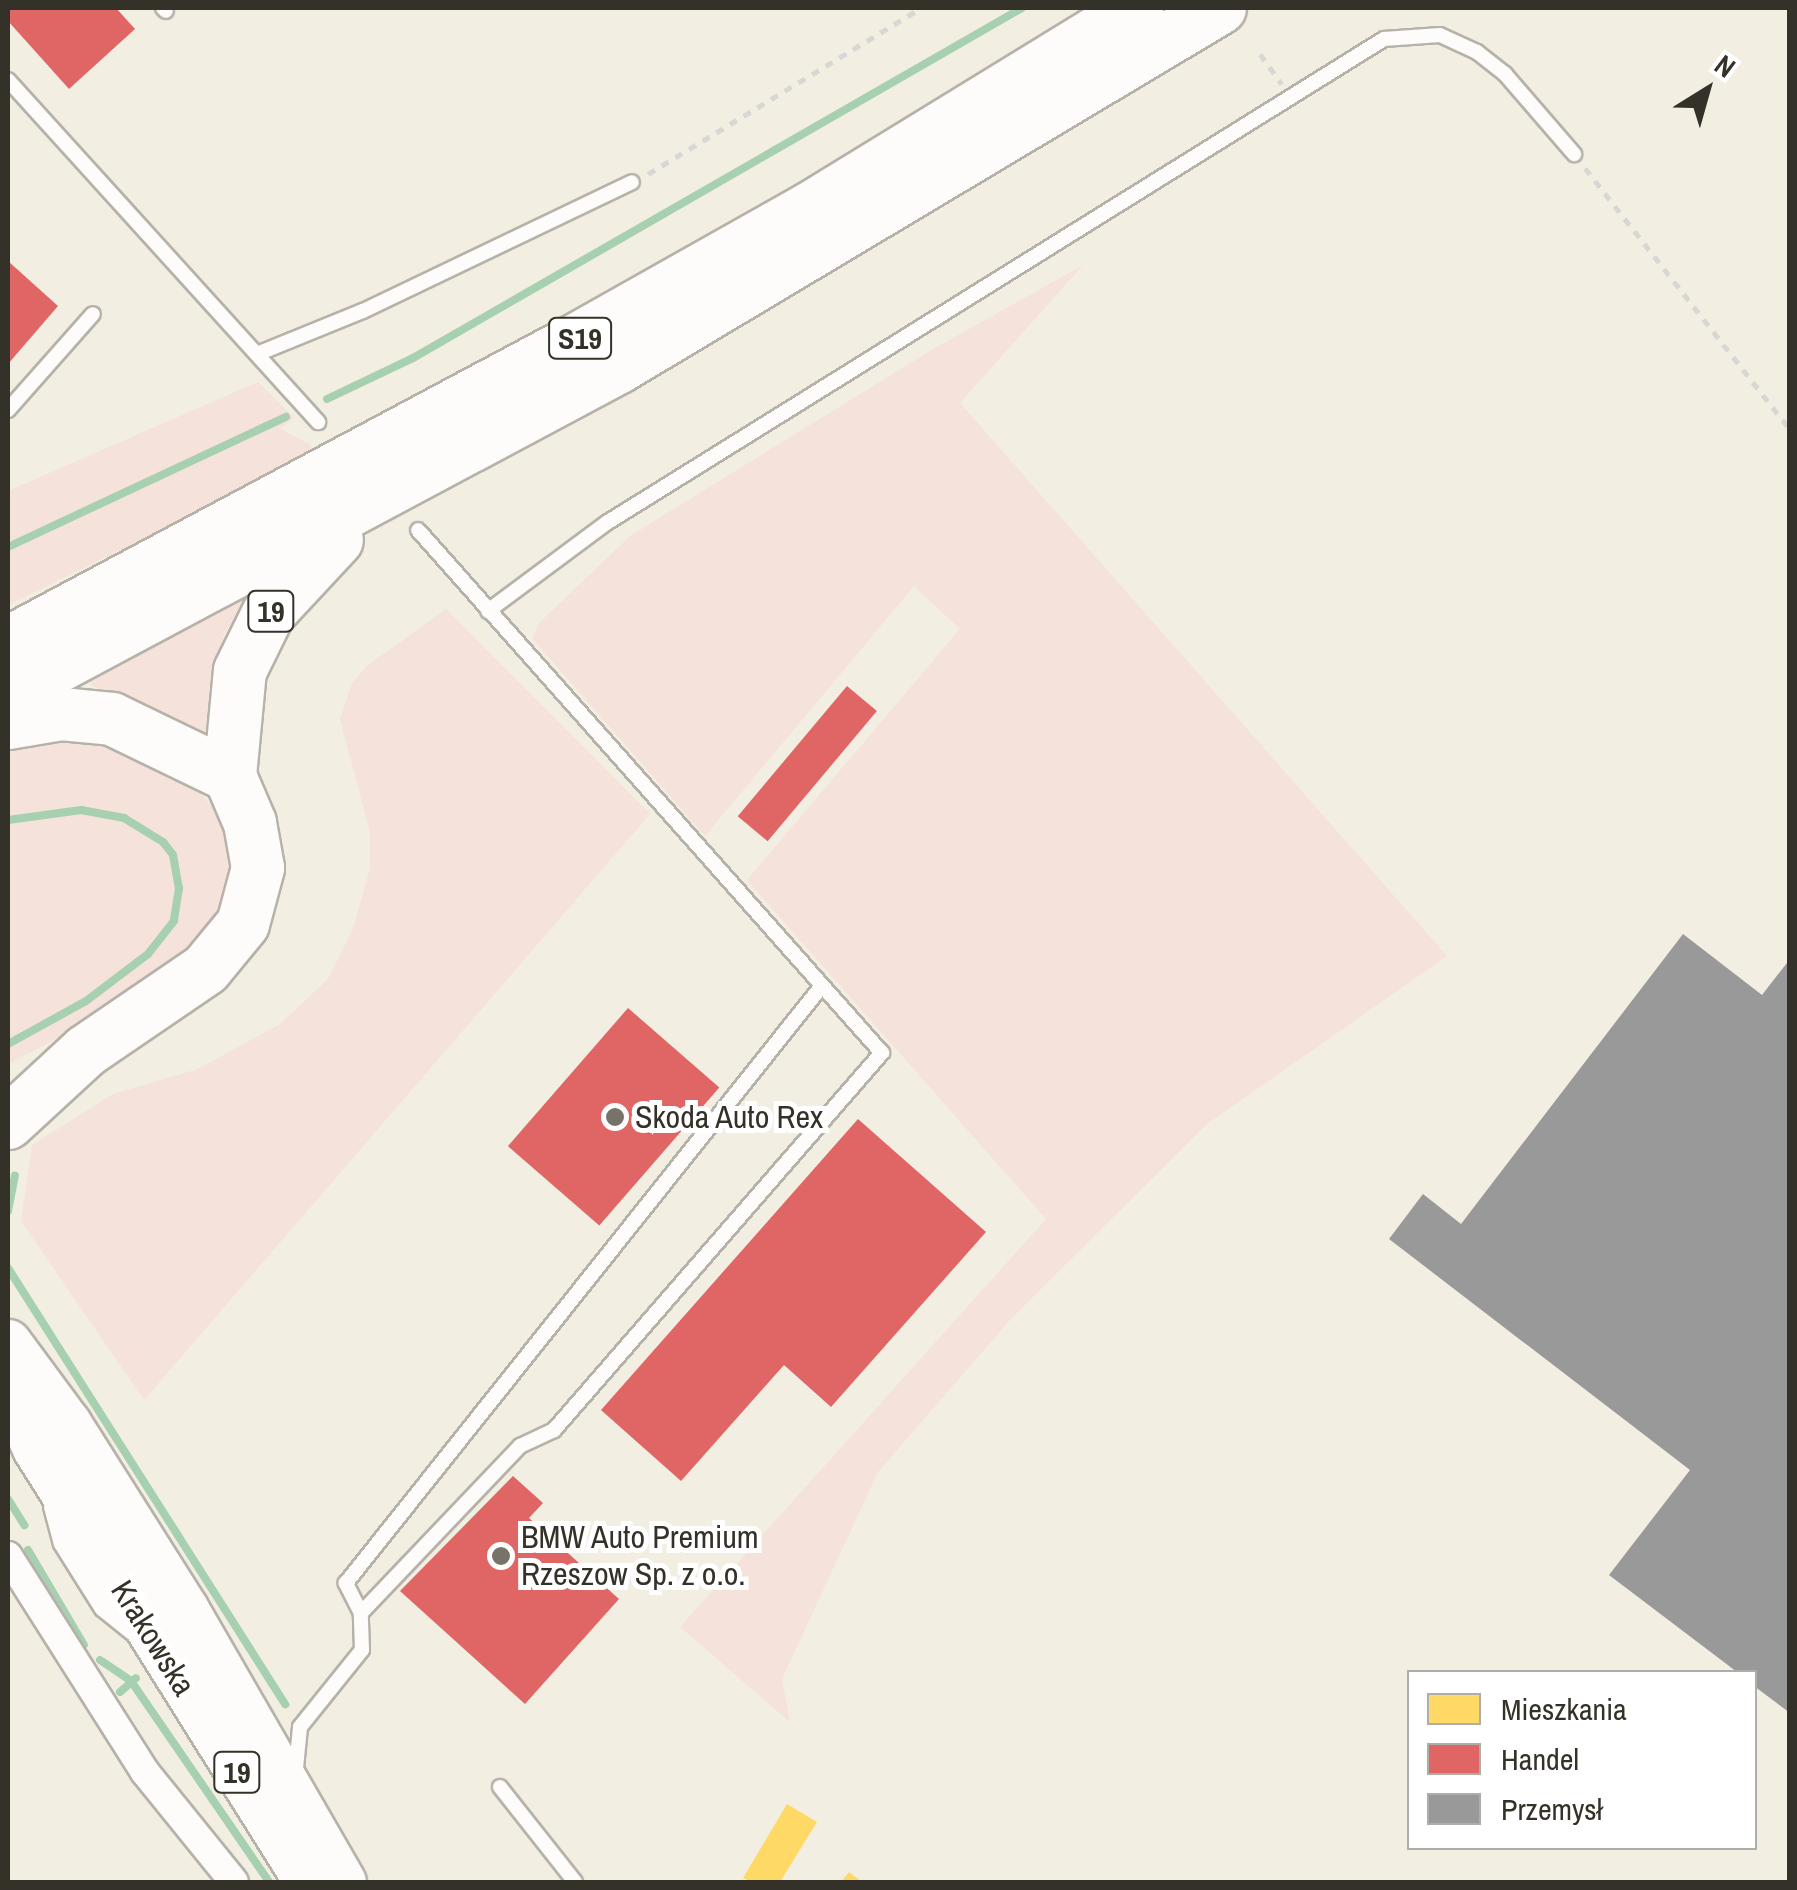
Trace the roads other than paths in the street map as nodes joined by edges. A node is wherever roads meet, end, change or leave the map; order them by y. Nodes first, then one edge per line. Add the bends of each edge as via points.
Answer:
1 (1137, 8) edge
2 (1220, 8) edge
3 (8, 80) edge
4 (1574, 154) road end
5 (632, 182) road end
6 (93, 314) dead end
7 (257, 354) junction
8 (8, 410) edge
9 (318, 422) dead end
10 (407, 510) junction
11 (488, 612) junction
12 (8, 644) edge
13 (8, 693) edge
14 (8, 723) edge
15 (230, 776) junction
16 (821, 986) junction
17 (86, 1051) junction
18 (8, 1080) edge
19 (8, 1122) edge
20 (8, 1308) edge
21 (8, 1342) edge
22 (8, 1389) edge
23 (37, 1429) edge
24 (8, 1556) edge
25 (360, 1613) junction
26 (500, 1787) dead end
27 (307, 1822) junction
28 (234, 1882) edge
29 (307, 1882) edge
30 (343, 1882) edge
31 (575, 1882) edge

1 - 12 highway, S19 via 556,352
2 - 10 highway, S19
3 - 7 lane
4 - 11 lane via 1505,74 1440,36 1384,39 608,522
5 - 7 lane via 363,311
6 - 8 lane
7 - 9 lane
10 - 11 lane
10 - 13 highway, S19
10 - 15 highway, 19 via 312,560 258,630 236,688
11 - 16 lane
14 - 15 highway via 61,714 112,719
15 - 17 highway, 19 via 256,846 256,887 242,924 206,970
16 - 25 lane via 346,1584
16 - 25 lane via 882,1054 554,1430 520,1446
17 - 18 highway
17 - 19 highway, 19
20 - 23 main road, Krakowska / 19
21 - 23 main road, Krakowska
22 - 23 main road, Krakowska / 19
23 - 27 main road, Krakowska / 19
23 - 29 main road, Krakowska / 19 via 168,1661
24 - 28 street via 145,1772
25 - 27 lane via 362,1650 297,1736
26 - 31 lane
27 - 30 main road, Krakowska / 19

